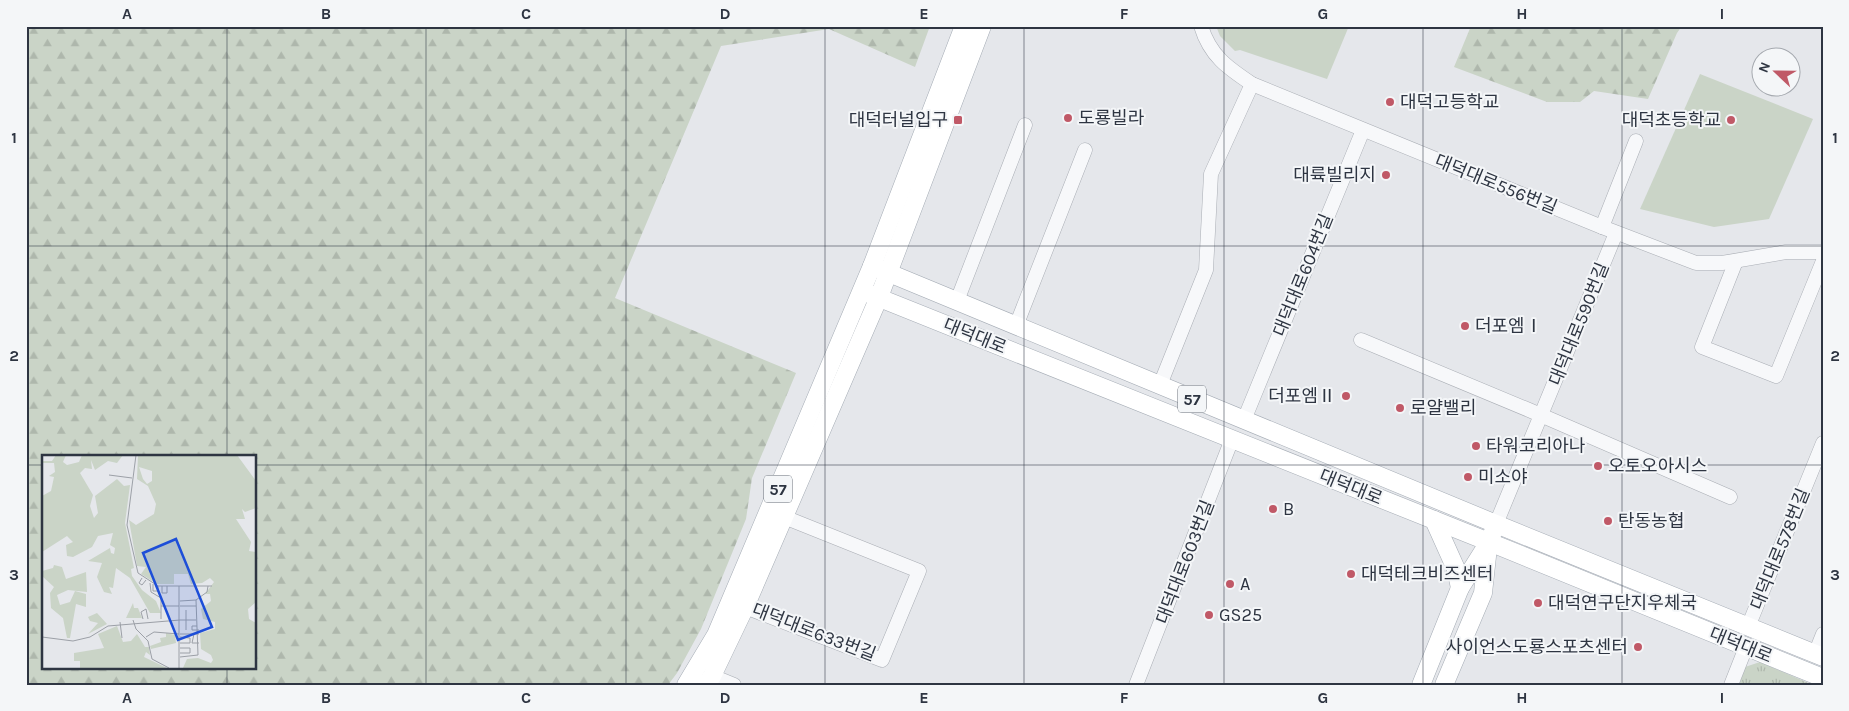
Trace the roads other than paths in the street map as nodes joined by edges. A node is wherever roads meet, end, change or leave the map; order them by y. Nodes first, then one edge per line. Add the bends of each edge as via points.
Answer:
1 (964, 26) edge
2 (982, 26) edge
3 (1201, 26) edge
4 (1252, 84) junction
5 (1026, 125) dead end
6 (1363, 130) junction
7 (1636, 141) dead end
8 (1085, 150) dead end
9 (1602, 227) junction
10 (1616, 233) junction
11 (1823, 252) edge
12 (1736, 260) junction
13 (1823, 261) edge
14 (872, 266) junction
15 (889, 273) junction
16 (862, 290) junction
17 (879, 297) junction
18 (957, 301) junction
19 (1016, 326) junction
20 (1362, 340) dead end
21 (1160, 385) junction
22 (1542, 415) junction
23 (1244, 420) junction
24 (1232, 439) junction
25 (1823, 443) edge
26 (1730, 496) dead end
27 (784, 518) junction
28 (1434, 520) junction
29 (1496, 524) junction
30 (1489, 542) junction
31 (1460, 588) junction
32 (745, 607) junction
33 (1748, 627) junction
34 (1823, 634) edge
35 (1746, 647) junction
36 (1819, 655) edge
37 (1823, 678) edge
38 (709, 680) edge
39 (686, 685) edge
40 (734, 685) edge
41 (1136, 685) edge
42 (1421, 685) edge
43 (1444, 685) edge
44 (1731, 685) edge

1 - 14 main road
2 - 15 main road
3 - 4 street, 대덕대로556번길 via 1215,56
4 - 6 street, 대덕대로556번길
4 - 21 street via 1211,174 1206,270
5 - 18 street, 대덕대로
6 - 9 street, 대덕대로556번길
6 - 23 street, 대덕대로604번길
7 - 9 street
8 - 19 street, 대덕대로
9 - 10 street, 대덕대로556번길
10 - 12 street, 대덕대로556번길 via 1696,263
10 - 22 street, 대덕대로590번길
11 - 12 street, 대덕대로556번길 via 1786,252
12 - 13 street via 1702,347 1776,376
14 - 15 main road, 대덕대로 / 57
14 - 16 main road, 57
15 - 17 main road, 57
15 - 18 main road, 대덕대로 / 57
16 - 17 main road, 대덕대로 / 57
16 - 39 main road, 57 via 716,635
17 - 24 main road, 대덕대로 / 57
17 - 27 main road, 57
18 - 19 main road, 대덕대로 / 57
19 - 21 main road, 대덕대로 / 57
20 - 22 street
21 - 23 main road, 대덕대로 / 57
22 - 26 street
22 - 29 street, 대덕대로590번길
23 - 29 main road, 대덕대로 / 57
24 - 28 main road, 대덕대로 / 57
24 - 41 street, 대덕대로603번길
25 - 33 street, 대덕대로578번길
27 - 32 main road, 57
27 - 32 street, 대덕대로633번길 via 919,571 882,660
28 - 30 main road, 대덕대로 / 57
28 - 31 main road via 1456,569
29 - 30 main road
29 - 33 main road, 대덕대로 / 57
30 - 31 main road
30 - 35 main road, 대덕대로 / 57
30 - 43 main road via 1483,593
31 - 42 main road
32 - 38 main road, 57
33 - 36 main road, 대덕대로 / 57
34 - 36 street
35 - 37 main road, 대덕대로 / 57
35 - 44 street
38 - 40 street

